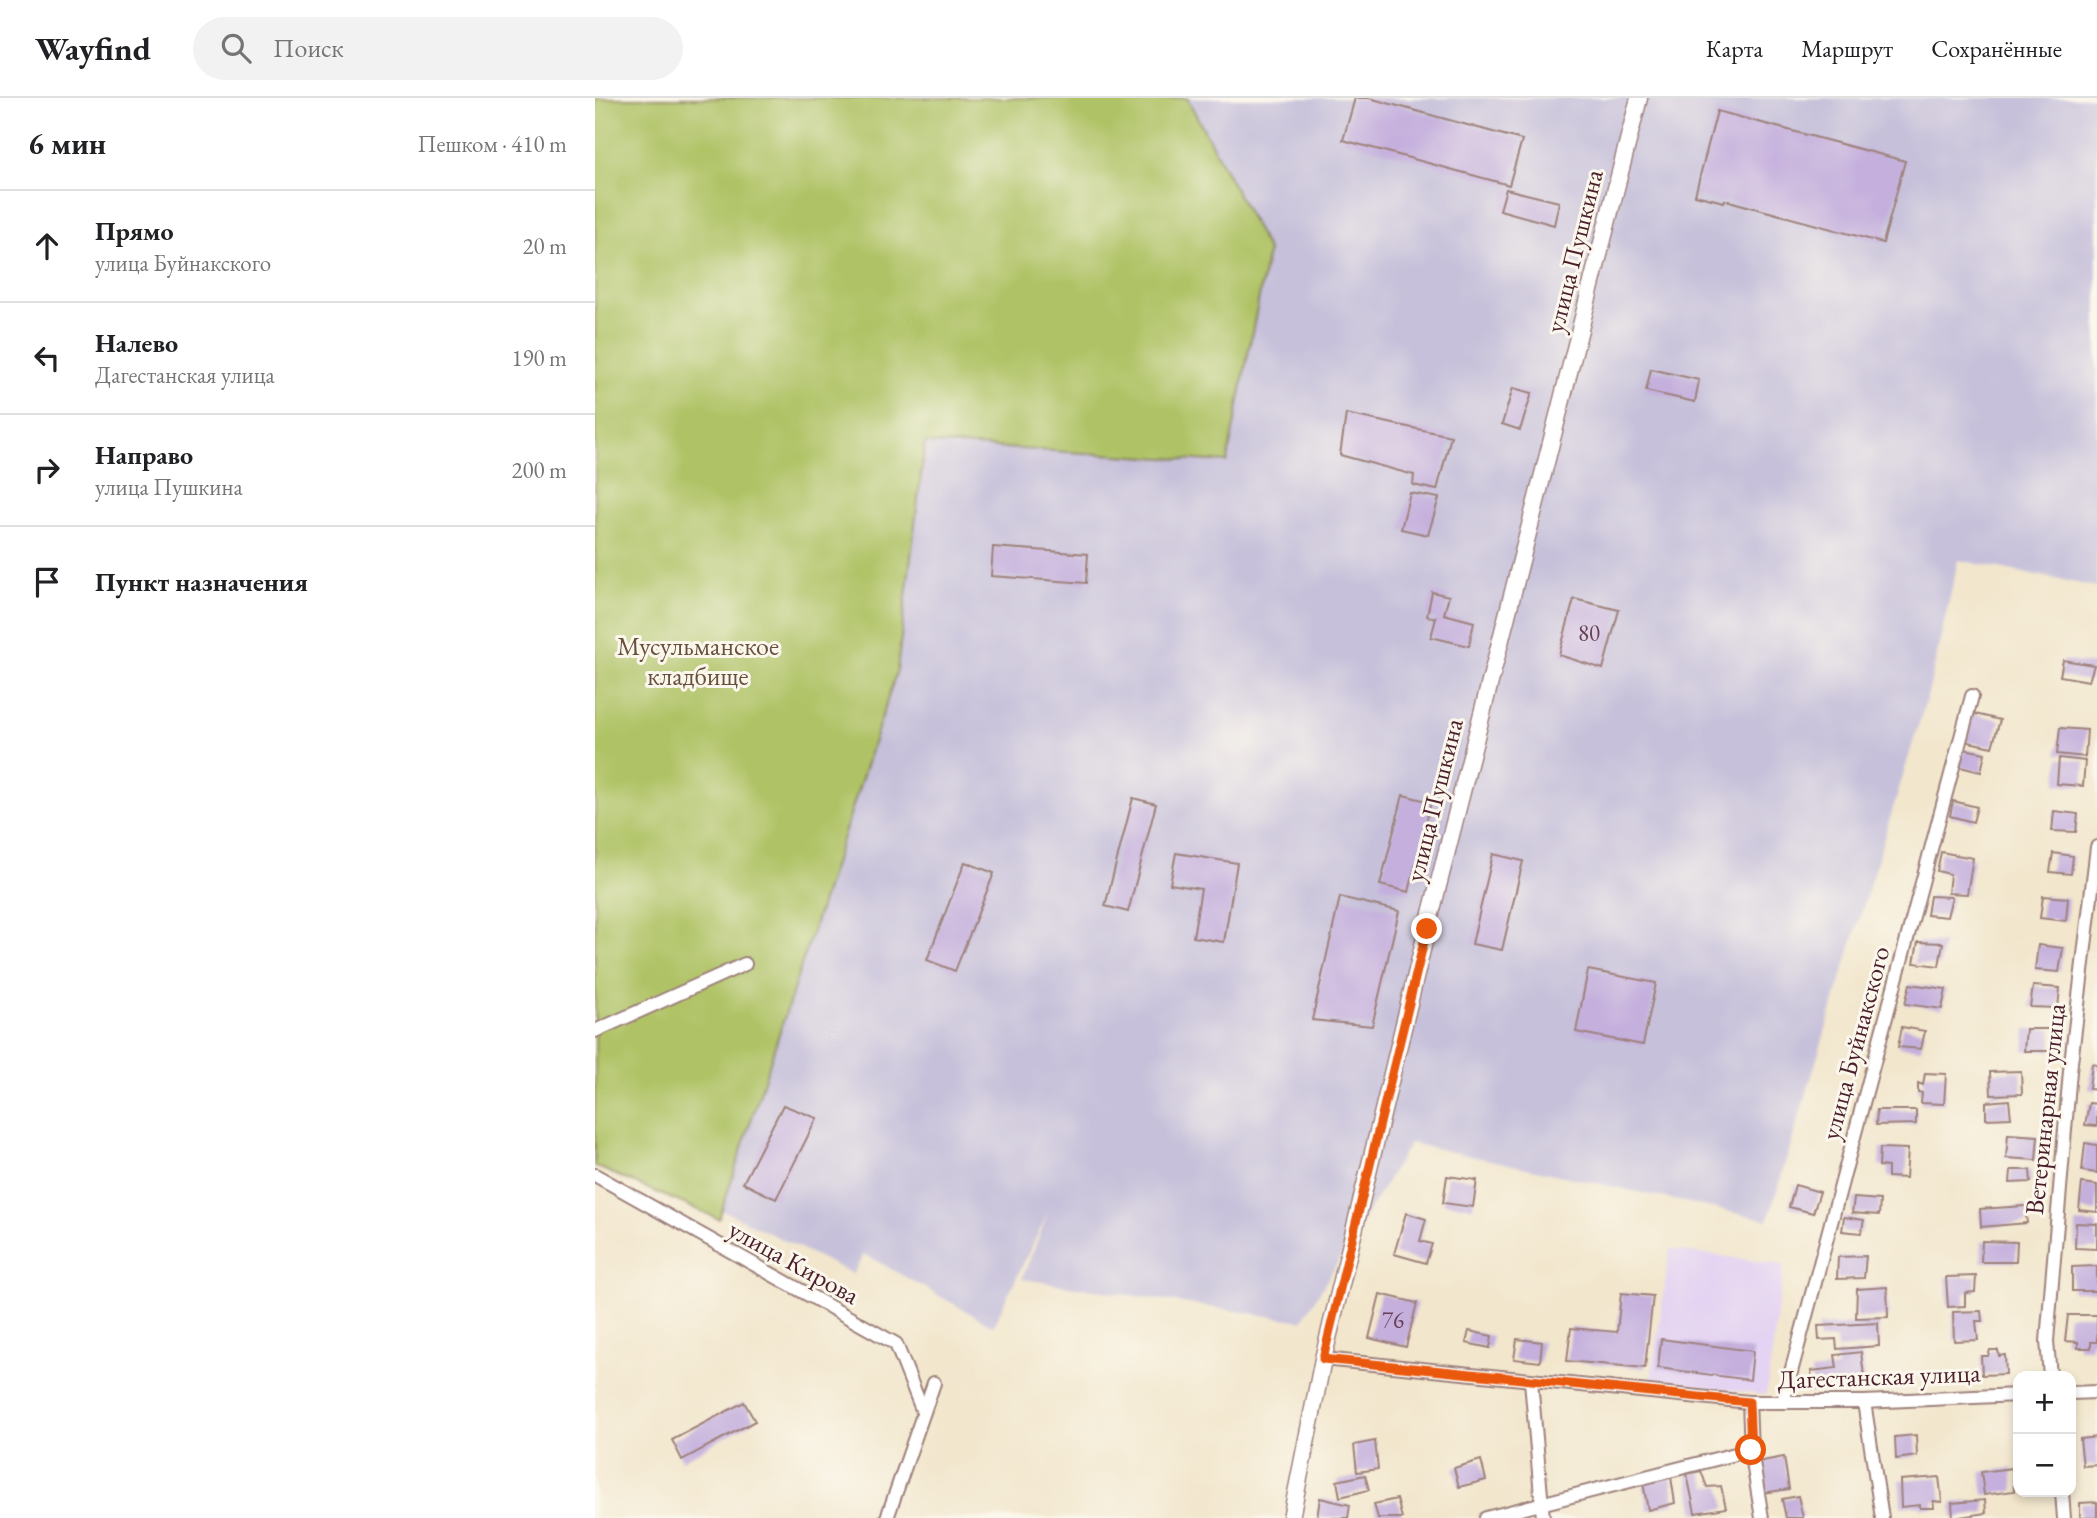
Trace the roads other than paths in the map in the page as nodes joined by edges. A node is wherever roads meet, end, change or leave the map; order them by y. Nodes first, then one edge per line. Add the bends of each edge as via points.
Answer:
1 (1639, 98) edge
2 (1972, 695) dead end
3 (2097, 847) edge
4 (745, 964) dead end
5 (595, 1031) edge
6 (595, 1175) edge
7 (1323, 1359) junction
8 (2050, 1371) edge
9 (1531, 1381) junction
10 (934, 1383) dead end
11 (2097, 1392) edge
12 (2076, 1393) edge
13 (2013, 1395) edge
14 (1749, 1402) junction
15 (1783, 1402) junction
16 (1864, 1402) junction
17 (923, 1412) junction
18 (1751, 1450) junction
19 (2062, 1497) edge
20 (1542, 1504) junction
21 (887, 1518) edge
22 (1291, 1518) edge
23 (1486, 1518) edge
24 (1543, 1518) edge
25 (1762, 1518) edge
26 (1882, 1518) edge
27 (2064, 1518) edge

1 - 7 street, улица Пушкина via 1427,929
2 - 15 street, улица Буйнакского
3 - 8 street, Ветеринарная улица via 2067,1098 2047,1340
4 - 5 street
6 - 17 street, улица Кирова via 896,1344
7 - 9 street, Дагестанская улица
7 - 22 street, улица Пушкина
9 - 14 street, Дагестанская улица
9 - 20 street
10 - 17 street
11 - 12 street
13 - 16 street, Дагестанская улица
14 - 15 street, Дагестанская улица
14 - 18 street
15 - 16 street, Дагестанская улица
16 - 26 street
17 - 21 street
18 - 20 street
18 - 25 street
19 - 27 street
20 - 23 street
20 - 24 street

